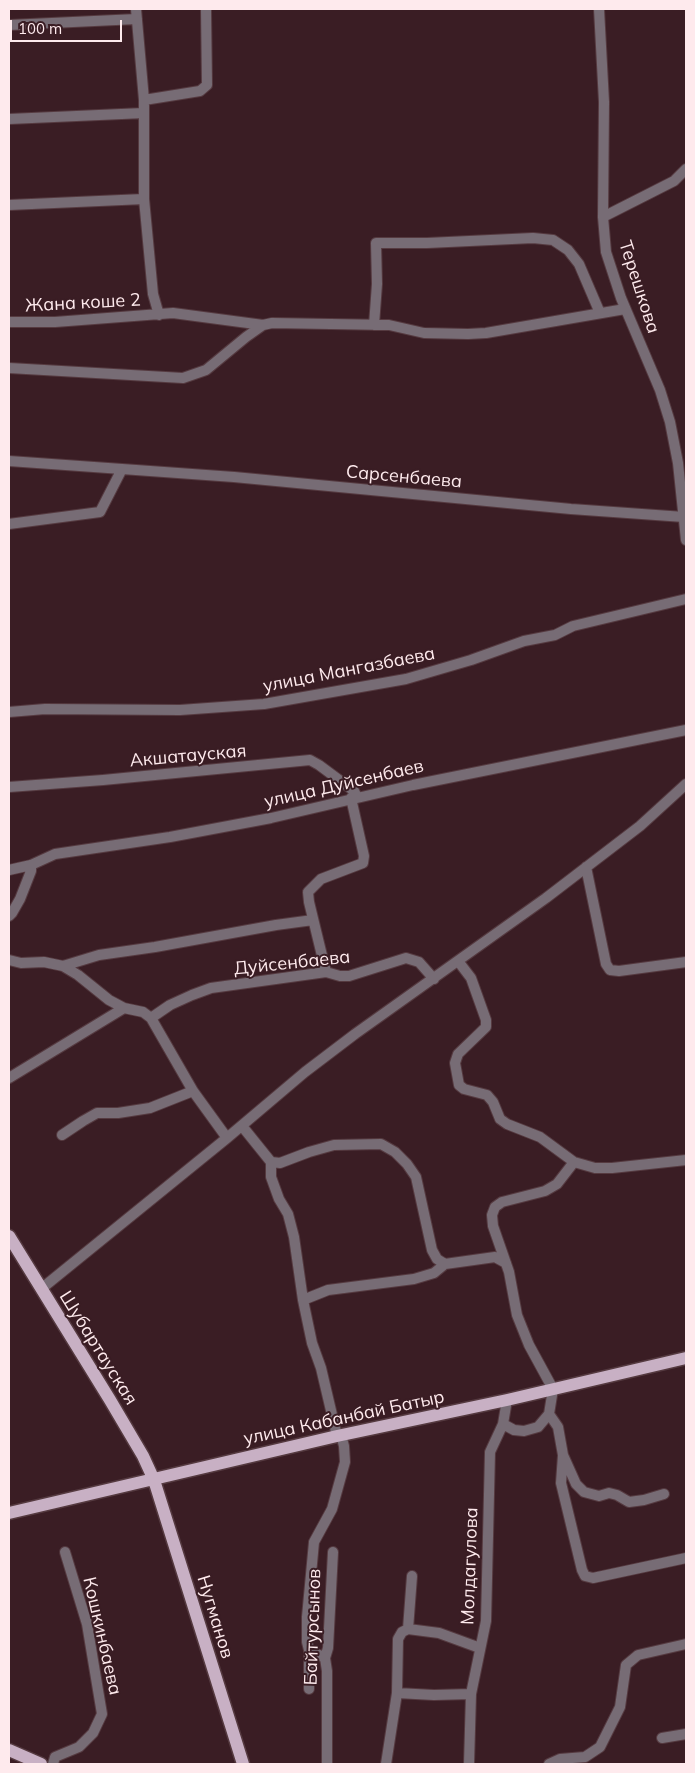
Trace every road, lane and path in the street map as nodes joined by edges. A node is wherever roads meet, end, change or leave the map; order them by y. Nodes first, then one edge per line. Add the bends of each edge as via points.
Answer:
1 (206, 9) edge
2 (599, 9) edge
3 (137, 14) edge
4 (9, 24) edge
5 (144, 100) junction
6 (144, 113) junction
7 (9, 119) edge
8 (686, 170) edge
9 (144, 199) junction
10 (9, 205) edge
11 (603, 217) junction
12 (626, 309) junction
13 (600, 313) junction
14 (159, 314) junction
15 (9, 322) edge
16 (263, 325) junction
17 (374, 325) junction
18 (9, 368) edge
19 (9, 461) edge
20 (122, 468) junction
21 (684, 517) junction
22 (9, 524) edge
23 (686, 540) edge
24 (686, 599) edge
25 (9, 712) edge
26 (686, 730) edge
27 (686, 784) edge
28 (9, 787) edge
29 (354, 798) junction
30 (31, 865) junction
31 (586, 867) junction
32 (9, 870) edge
33 (9, 916) edge
34 (313, 920) junction
35 (9, 960) edge
36 (458, 961) junction
37 (686, 962) edge
38 (63, 966) junction
39 (326, 972) junction
40 (434, 978) junction
41 (124, 1008) junction
42 (151, 1018) junction
43 (9, 1078) edge
44 (193, 1091) junction
45 (242, 1126) junction
46 (62, 1135) dead end
47 (227, 1138) junction
48 (686, 1160) edge
49 (270, 1162) junction
50 (574, 1162) junction
51 (9, 1236) edge
52 (506, 1263) junction
53 (445, 1264) junction
54 (41, 1289) junction
55 (303, 1300) junction
56 (686, 1358) edge
57 (553, 1389) junction
58 (507, 1400) junction
59 (549, 1414) junction
60 (503, 1424) junction
61 (339, 1435) junction
62 (563, 1455) junction
63 (154, 1480) junction
64 (664, 1494) dead end
65 (9, 1513) edge
66 (65, 1552) dead end
67 (333, 1552) dead end
68 (686, 1558) edge
69 (412, 1576) dead end
70 (408, 1629) junction
71 (686, 1644) edge
72 (480, 1648) junction
73 (309, 1650) junction
74 (325, 1658) junction
75 (309, 1689) dead end
76 (397, 1694) junction
77 (471, 1694) junction
78 (686, 1734) edge
79 (662, 1738) dead end
80 (9, 1750) edge
81 (586, 1760) edge
82 (41, 1764) edge
83 (53, 1764) edge
84 (243, 1764) edge
85 (326, 1764) edge
86 (386, 1764) edge
87 (469, 1764) edge
88 (549, 1764) edge

1 - 5 street via 207,85 200,91
2 - 11 street, Терешкова via 604,102
3 - 4 street, Жана коше 2
3 - 5 street, Жана коше 2
5 - 6 street, Жана коше 2
6 - 7 street
6 - 9 street, Жана коше 2
8 - 11 street via 674,181
9 - 10 street
9 - 14 street, Жана коше 2 via 153,294
11 - 12 street, Терешкова via 606,252
12 - 13 street, Жана коше 2
12 - 21 street, Терешкова via 670,422
13 - 17 street, Жана коше 2 via 468,334 424,333
13 - 17 street via 579,264 568,250 553,240 376,243
14 - 15 street, Жана коше 2
14 - 16 street, Жана коше 2
16 - 17 street, Жана коше 2
16 - 18 street via 206,370 183,378
19 - 20 street, Сарсенбаева
20 - 21 street, Сарсенбаева
20 - 22 street via 100,512
21 - 23 street, Терешкова
24 - 25 street, улица Мангазбаева via 573,626 554,635 524,641 406,679 299,699 180,710 44,709
26 - 29 street, улица Дуйсенбаев
27 - 31 street via 640,826
28 - 29 street, Акшатауская via 310,760 354,791
29 - 30 street, улица Дуйсенбаев via 170,837 55,854
29 - 34 street via 363,864 313,885 308,892
30 - 32 street, улица Дуйсенбаев
30 - 33 street via 20,899
31 - 36 street
31 - 37 street via 606,964 610,970
34 - 38 street via 99,955
34 - 39 street
35 - 38 street
36 - 40 street
36 - 50 street via 471,978 486,1020 486,1027 458,1054 455,1063 459,1085 488,1095 500,1119 540,1137
38 - 41 street
39 - 40 street, Дуйсенбаева via 348,976 406,958 419,962
39 - 42 street, Дуйсенбаева via 211,988
40 - 45 street via 305,1072
41 - 42 street via 143,1012
41 - 43 street
42 - 44 street
44 - 46 street via 150,1108 97,1113
44 - 47 street
45 - 47 street
45 - 49 street
47 - 54 street
48 - 50 street via 612,1168 594,1168
49 - 53 street via 280,1163 334,1145 381,1144 407,1164 416,1177 432,1250
49 - 55 street via 271,1177 288,1214 294,1237
50 - 52 street via 557,1184 546,1191 512,1199 495,1207 493,1226
51 - 54 main road, Шубартауская
52 - 53 street via 495,1257
52 - 57 street via 517,1315
53 - 55 street via 434,1273 414,1279 328,1290
54 - 63 main road, Шубартауская via 110,1400
55 - 61 street
56 - 57 main road, улица Кабанбай Батыр
57 - 58 main road, улица Кабанбай Батыр
57 - 59 street
58 - 60 street, Молдагулова
58 - 61 main road, улица Кабанбай Батыр
59 - 60 street via 538,1427 524,1431
59 - 62 street via 558,1427
60 - 72 street, Молдагулова via 490,1452 486,1621
61 - 63 main road, улица Кабанбай Батыр
61 - 73 street via 345,1462 332,1509 314,1542 306,1617
62 - 64 street via 576,1484 584,1492 599,1496 609,1493 629,1502
62 - 68 street via 561,1483 585,1576 593,1578
63 - 65 main road, улица Кабанбай Батыр
63 - 84 main road, Нугманов
66 - 83 street, Кошкинбаева via 87,1624 102,1714 93,1733 79,1747 55,1757
67 - 74 street, Байтурсынов
69 - 70 street
70 - 72 street via 439,1634
70 - 76 street via 398,1640
71 - 81 street via 645,1652 626,1666 620,1707 600,1747
72 - 77 street, Молдагулова
73 - 74 street
73 - 75 street
74 - 85 street, Байтурсынов
76 - 77 street
76 - 86 street
77 - 87 street, Молдагулова
78 - 79 street
80 - 82 main road
81 - 88 street via 560,1759

